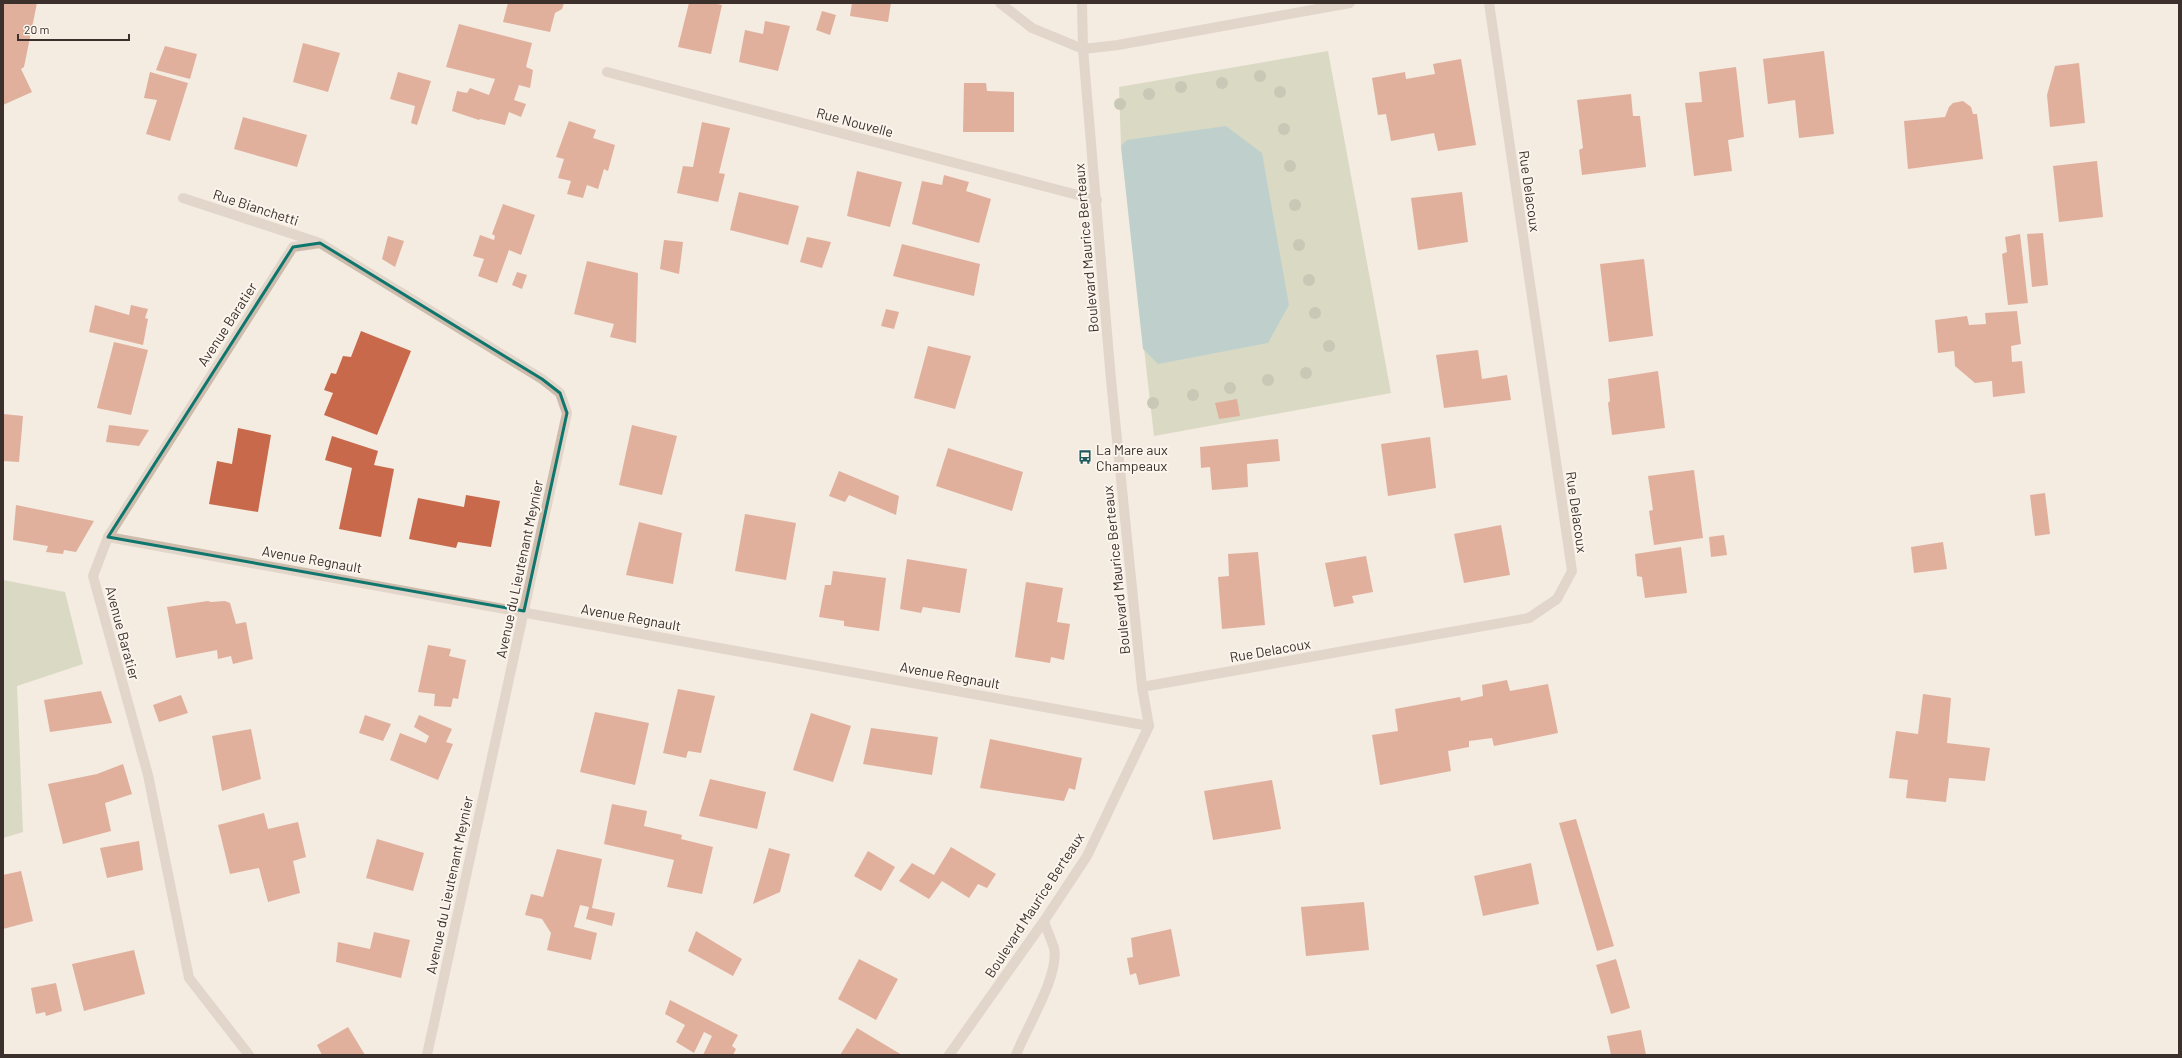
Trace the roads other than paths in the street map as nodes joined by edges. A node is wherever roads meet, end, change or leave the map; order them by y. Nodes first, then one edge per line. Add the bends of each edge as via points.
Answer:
1 (1000, 3) edge
2 (1082, 3) edge
3 (1350, 3) edge
4 (1489, 3) edge
5 (1084, 50) junction
6 (607, 72) dead end
7 (183, 198) dead end
8 (1097, 200) junction
9 (320, 243) junction
10 (108, 536) junction
11 (524, 611) junction
12 (1142, 687) junction
13 (1149, 726) junction
14 (1044, 921) junction
15 (250, 1055) edge
16 (427, 1055) edge
17 (949, 1055) edge
18 (1016, 1055) edge

1 - 5 street via 1032,28
2 - 5 street, Boulevard Maurice Berteaux
3 - 5 street
4 - 12 street, Rue Delacoux via 1572,572 1556,599 1529,618
5 - 8 street, Boulevard Maurice Berteaux
6 - 8 street, Rue Nouvelle
7 - 9 street, Rue Bianchetti
8 - 12 street, Boulevard Maurice Berteaux via 1111,380
9 - 10 street, Avenue Baratier via 293,247
9 - 11 street, Avenue du Lieutenant Meynier via 542,379 560,393 567,413
10 - 11 street, Avenue Regnault
10 - 15 street, Avenue Baratier via 93,576 148,775 190,978
11 - 13 street, Avenue Regnault
11 - 16 street, Avenue du Lieutenant Meynier
12 - 13 street, Boulevard Maurice Berteaux
13 - 14 street, Boulevard Maurice Berteaux via 1087,856
14 - 17 street, Boulevard Maurice Berteaux
14 - 18 street via 1054,948 1054,963 1037,1011

